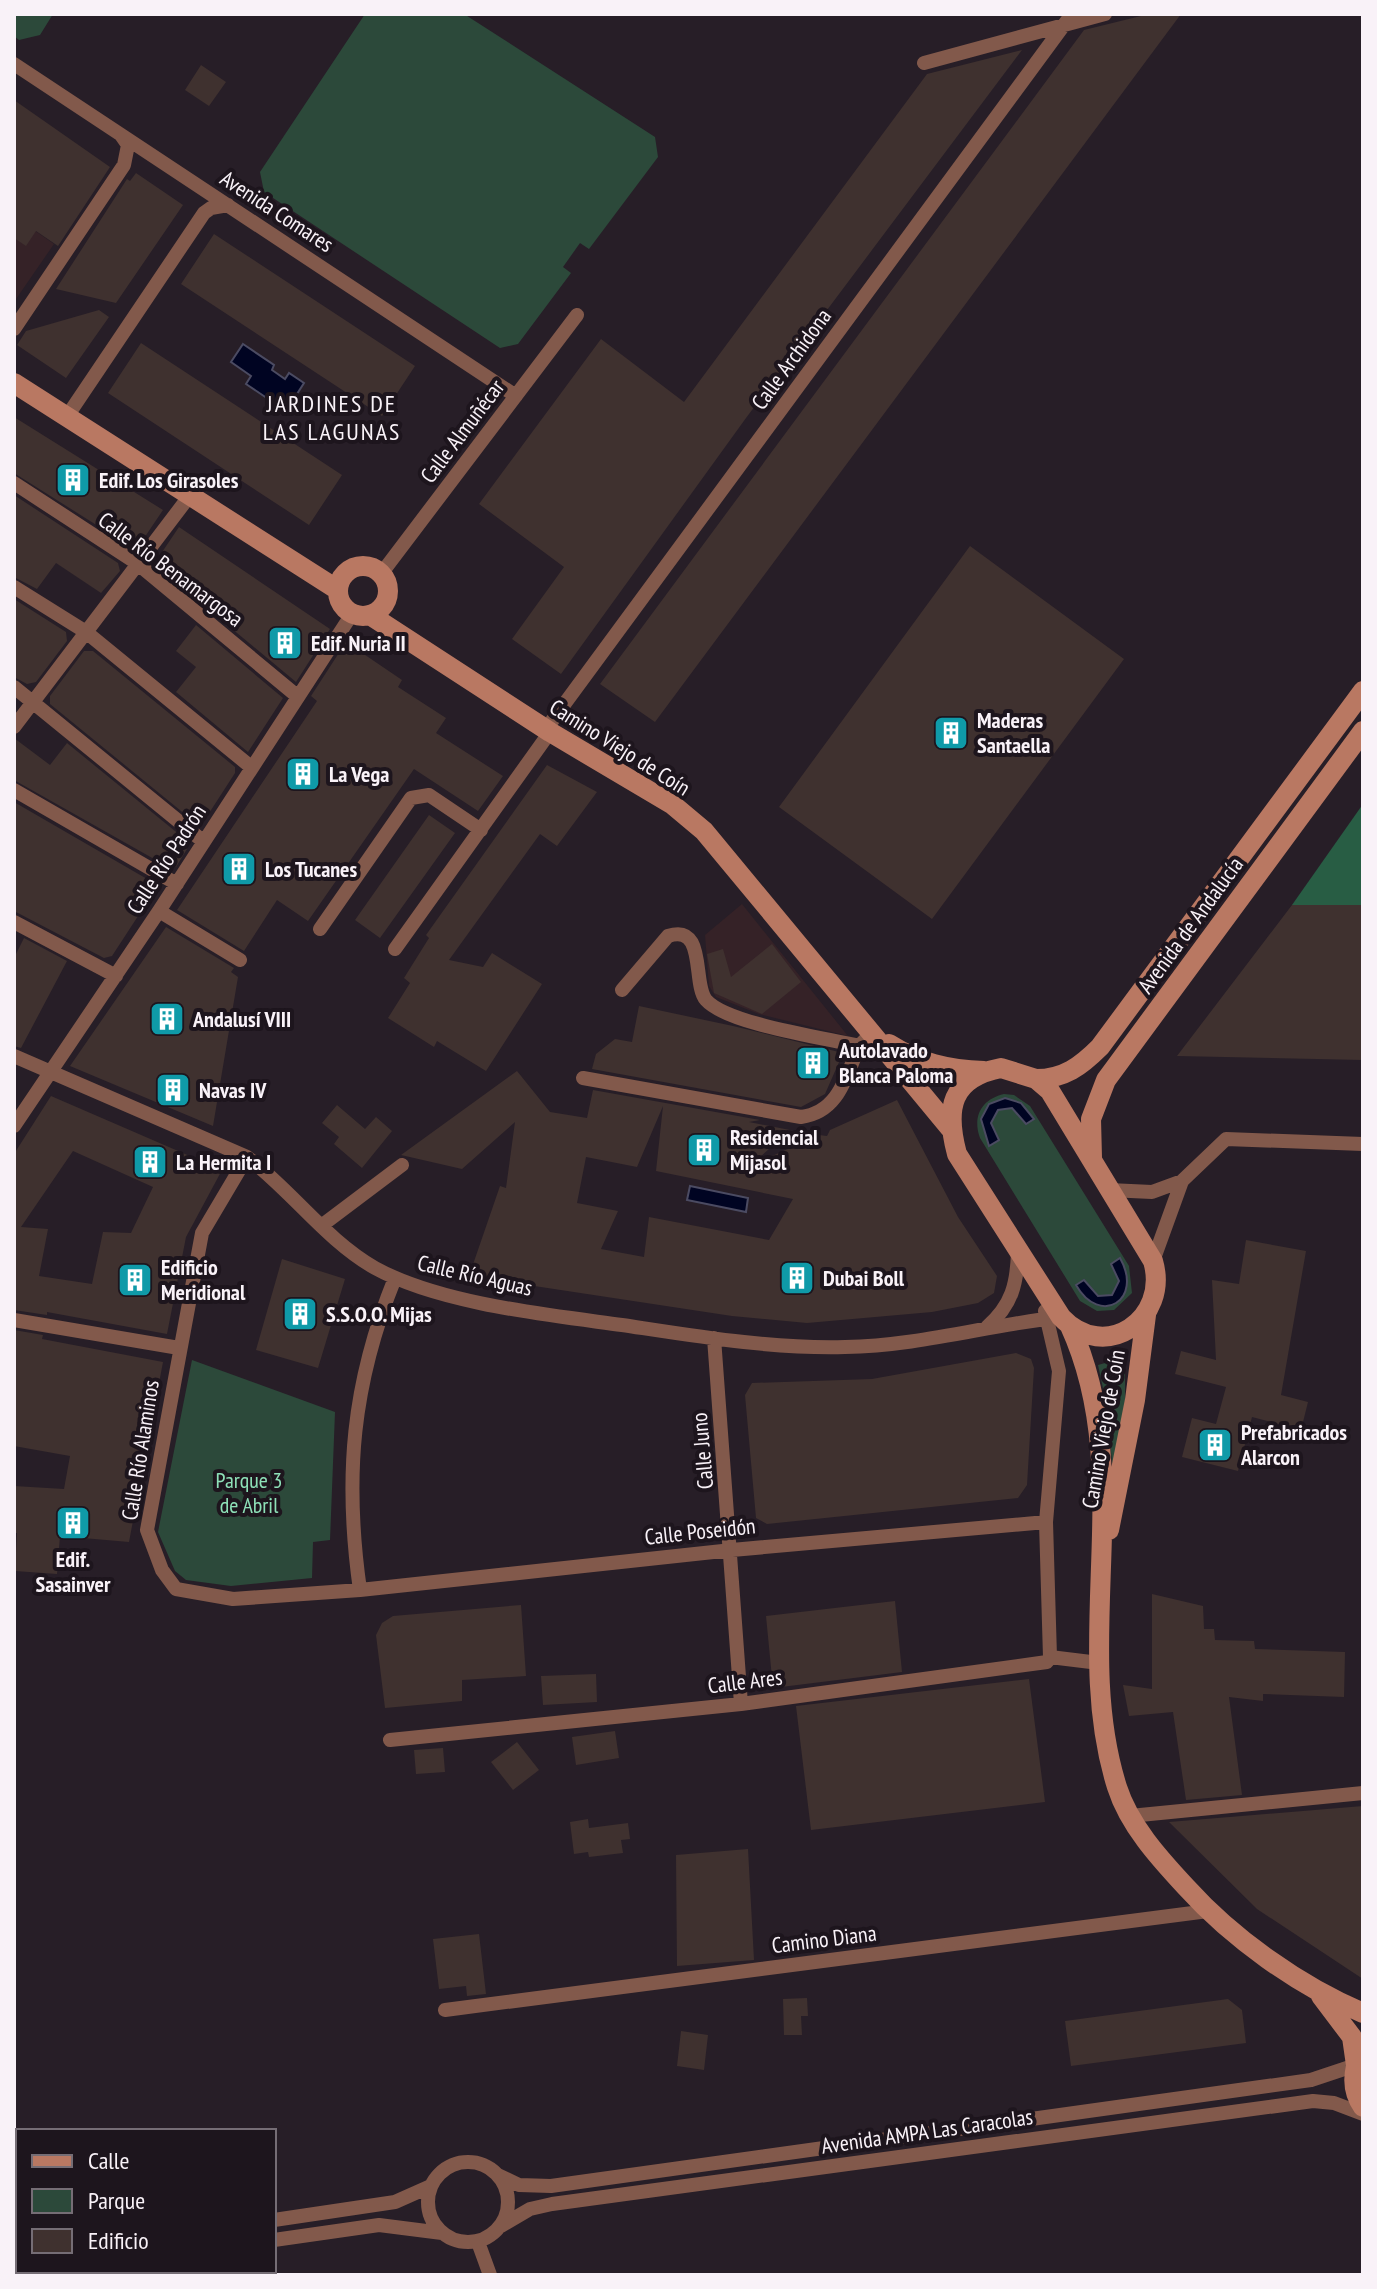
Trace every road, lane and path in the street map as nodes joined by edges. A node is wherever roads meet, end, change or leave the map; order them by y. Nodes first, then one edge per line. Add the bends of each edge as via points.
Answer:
1 (1105, 14) edge
2 (1067, 20) edge
3 (924, 63) dead end
4 (14, 64) edge
5 (121, 135) junction
6 (228, 205) junction
7 (577, 315) dead end
8 (14, 329) edge
9 (14, 383) edge
10 (516, 396) junction
11 (68, 415) junction
12 (14, 483) edge
13 (191, 494) junction
14 (138, 564) junction
15 (381, 574) junction
16 (14, 587) edge
17 (338, 590) junction
18 (361, 615) junction
19 (86, 632) junction
20 (14, 687) edge
21 (1363, 691) edge
22 (297, 696) junction
23 (33, 700) junction
24 (14, 727) edge
25 (548, 731) junction
26 (1363, 731) edge
27 (251, 767) junction
28 (14, 790) edge
29 (481, 830) junction
30 (204, 842) junction
31 (177, 884) junction
32 (159, 911) junction
33 (14, 922) edge
34 (320, 929) dead end
35 (395, 949) dead end
36 (240, 960) dead end
37 (116, 976) junction
38 (622, 990) dead end
39 (866, 1039) junction
40 (14, 1056) edge
41 (49, 1071) junction
42 (984, 1071) junction
43 (583, 1078) dead end
44 (1036, 1079) junction
45 (14, 1126) edge
46 (950, 1128) junction
47 (1363, 1144) edge
48 (247, 1157) junction
49 (1092, 1162) junction
50 (402, 1165) dead end
51 (1182, 1181) junction
52 (1109, 1190) junction
53 (321, 1226) junction
54 (1018, 1252) junction
55 (1153, 1261) junction
56 (395, 1278) junction
57 (1146, 1315) junction
58 (14, 1320) edge
59 (987, 1327) junction
60 (1069, 1328) junction
61 (714, 1338) junction
62 (179, 1348) junction
63 (1059, 1371) junction
64 (1046, 1522) junction
65 (732, 1550) junction
66 (1104, 1550) junction
67 (360, 1590) junction
68 (1050, 1657) junction
69 (1099, 1663) junction
70 (741, 1704) junction
71 (390, 1740) dead end
72 (1363, 1793) edge
73 (1130, 1816) junction
74 (1208, 1911) junction
75 (1310, 1984) junction
76 (445, 2010) dead end
77 (1363, 2013) edge
78 (1359, 2057) edge
79 (1363, 2107) edge
80 (1363, 2114) edge
81 (498, 2175) junction
82 (431, 2186) junction
83 (276, 2220) edge
84 (501, 2226) junction
85 (442, 2233) junction
86 (276, 2240) edge
87 (478, 2242) junction
88 (490, 2275) edge

1 - 2 street
2 - 3 street
2 - 25 street, Calle Archidona
4 - 5 street, Avenida Comares
5 - 6 street, Avenida Comares
5 - 8 street via 128,145 124,165
6 - 10 street, Avenida Comares
6 - 11 street via 204,213
7 - 10 street, Calle Almuñécar
9 - 11 street
10 - 15 street, Calle Almuñécar
11 - 13 street
12 - 14 street, Calle Río Benamargosa
13 - 14 street
13 - 17 street
14 - 19 street
14 - 22 street, Calle Río Benamargosa
15 - 17 street via 367,566 351,568
15 - 18 street via 388,587 386,600 382,608
16 - 19 street
17 - 18 street via 340,602
18 - 22 street, Calle Río Padrón
18 - 25 street, Camino Viejo de Coín
19 - 23 street
19 - 27 street
20 - 23 street
21 - 44 street, Avenida de Andalucía via 1100,1047 1061,1076
22 - 27 street, Calle Río Padrón
23 - 24 street
23 - 30 street
25 - 29 street, Calle Archidona
25 - 39 street, Camino Viejo de Coín via 673,805 704,831
26 - 49 street, Avenida de Andalucía via 1106,1080 1091,1119
27 - 30 street, Calle Río Padrón
28 - 31 street
29 - 34 street via 429,795 411,798
29 - 35 street, Calle Archidona
30 - 31 street, Calle Río Padrón
31 - 32 street, Calle Río Padrón
32 - 36 street
32 - 37 street, Calle Río Padrón
33 - 37 street
37 - 41 street, Calle Río Padrón
38 - 39 street via 668,936 683,935 696,949 702,993 728,1016
39 - 42 street, Camino Viejo de Coín via 924,1063
39 - 43 street via 840,1091 816,1115 801,1117
39 - 46 street, Camino Viejo de Coín
40 - 41 street, Calle Río Aguas
41 - 45 street, Calle Río Padrón
41 - 48 street, Calle Río Aguas
42 - 44 street, Camino Viejo de Coín via 1001,1068
42 - 46 street via 956,1096
44 - 49 street via 1050,1091
46 - 54 street, Camino Viejo de Coín via 957,1154
47 - 51 street via 1226,1139
48 - 53 street, Calle Río Aguas
48 - 62 street, Calle Río Alaminos via 202,1233
49 - 52 street
50 - 53 street
51 - 52 street via 1152,1192
51 - 55 street
52 - 55 street
53 - 56 street, Calle Río Aguas
54 - 59 street via 1014,1291
54 - 60 street, Camino Viejo de Coín
55 - 57 street, Camino Viejo de Coín via 1157,1290
56 - 61 street, Calle Río Aguas via 546,1314
56 - 67 street via 364,1368 354,1425 350,1499
57 - 60 street via 1119,1334
57 - 66 street, Camino Viejo de Coín via 1124,1462
58 - 62 street
59 - 60 street, Calle Río Aguas
59 - 61 street, Calle Río Aguas via 912,1342 845,1347
60 - 63 street
60 - 63 street
60 - 66 street, Camino Viejo de Coín via 1096,1407
61 - 65 street, Calle Juno
62 - 67 street, Calle Río Alaminos via 147,1530 162,1570 176,1589 233,1599
63 - 64 street
64 - 65 street, Calle Poseidón
64 - 68 street
65 - 67 street, Calle Poseidón
65 - 70 street, Calle Juno
66 - 69 street, Camino Viejo de Coín
68 - 69 street, Calle Ares
68 - 70 street, Calle Ares via 1047,1662
69 - 73 street, Camino Viejo de Coín via 1104,1732 1117,1788
70 - 71 street, Calle Ares
72 - 73 street
73 - 74 street, Camino Viejo de Coín
74 - 75 street, Camino Viejo de Coín
74 - 76 street, Camino Diana
75 - 77 street, Camino Viejo de Coín
75 - 78 street, Camino Viejo de Coín via 1344,2022
78 - 79 street, Camino Viejo de Coín via 1354,2084
78 - 81 street, Avenida AMPA Las Caracolas via 1311,2080 551,2186 519,2185
80 - 84 street, Avenida AMPA Las Caracolas via 1334,2103 1298,2103 552,2204 530,2209
81 - 82 street via 473,2162 459,2163
81 - 84 street via 509,2200
82 - 83 street via 395,2202
82 - 85 street via 429,2211
84 - 87 street
85 - 86 street via 379,2225
85 - 87 street via 465,2243
87 - 88 street

